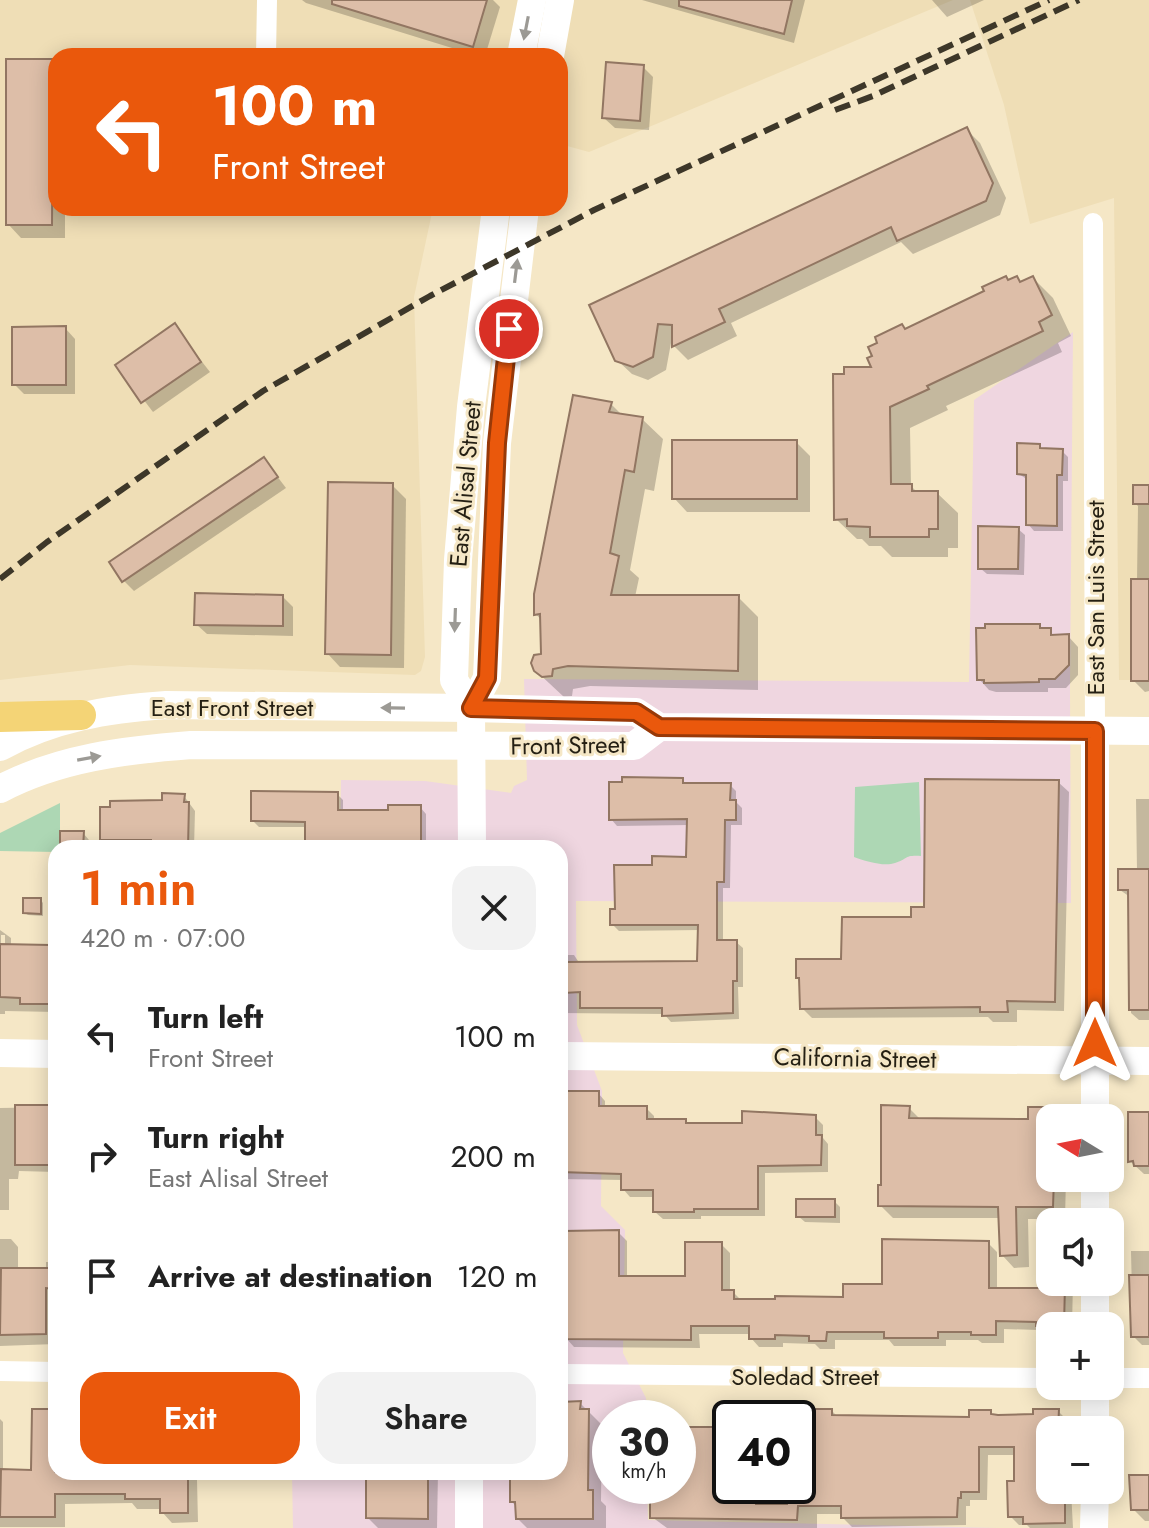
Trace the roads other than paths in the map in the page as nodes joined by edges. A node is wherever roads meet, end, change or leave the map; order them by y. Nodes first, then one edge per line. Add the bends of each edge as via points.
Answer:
1 (267, 0) edge
2 (532, 0) edge
3 (560, 0) edge
4 (266, 48) edge
5 (523, 48) edge
6 (551, 48) edge
7 (495, 216) edge
8 (524, 216) edge
9 (1093, 223) dead end
10 (471, 708) junction
11 (81, 715) junction
12 (0, 717) edge
13 (659, 727) junction
14 (1095, 731) junction
15 (1149, 731) edge
16 (471, 746) junction
17 (0, 747) edge
18 (0, 789) edge
19 (472, 840) edge
20 (0, 1053) edge
21 (48, 1054) edge
22 (568, 1056) edge
23 (1095, 1061) junction
24 (1149, 1061) edge
25 (1095, 1104) edge
26 (0, 1371) edge
27 (48, 1372) edge
28 (568, 1374) edge
29 (1036, 1378) edge
30 (1124, 1378) edge
31 (1149, 1378) edge
32 (469, 1480) edge
33 (1095, 1504) edge
34 (469, 1528) edge
35 (1094, 1528) edge

1 - 4 street
2 -> 5 main road
3 - 6 main road
7 -> 10 main road, East Alisal Street via 458,560 454,680
10 -> 8 main road, East Alisal Street via 487,678 497,443
9 - 14 street, East San Luis Street
10 -> 11 main road, East Front Street via 166,705
10 - 13 main road, Front Street via 636,712
10 - 16 main road, East Alisal Street
11 - 12 main road
11 - 17 main road, East Front Street
13 - 14 main road, Front Street
13 - 16 main road, Front Street via 634,746
14 - 15 main road, Front Street
14 - 23 main road, East San Luis Street
18 -> 16 main road, East Front Street via 57,764 143,748
16 - 19 main road, East Alisal Street
20 - 21 main road
22 - 23 main road, California Street
23 - 24 main road, California Street
23 - 25 main road, East San Luis Street
26 - 27 street
28 - 29 street, Soledad Street
30 - 31 street
32 - 34 main road
33 - 35 main road

